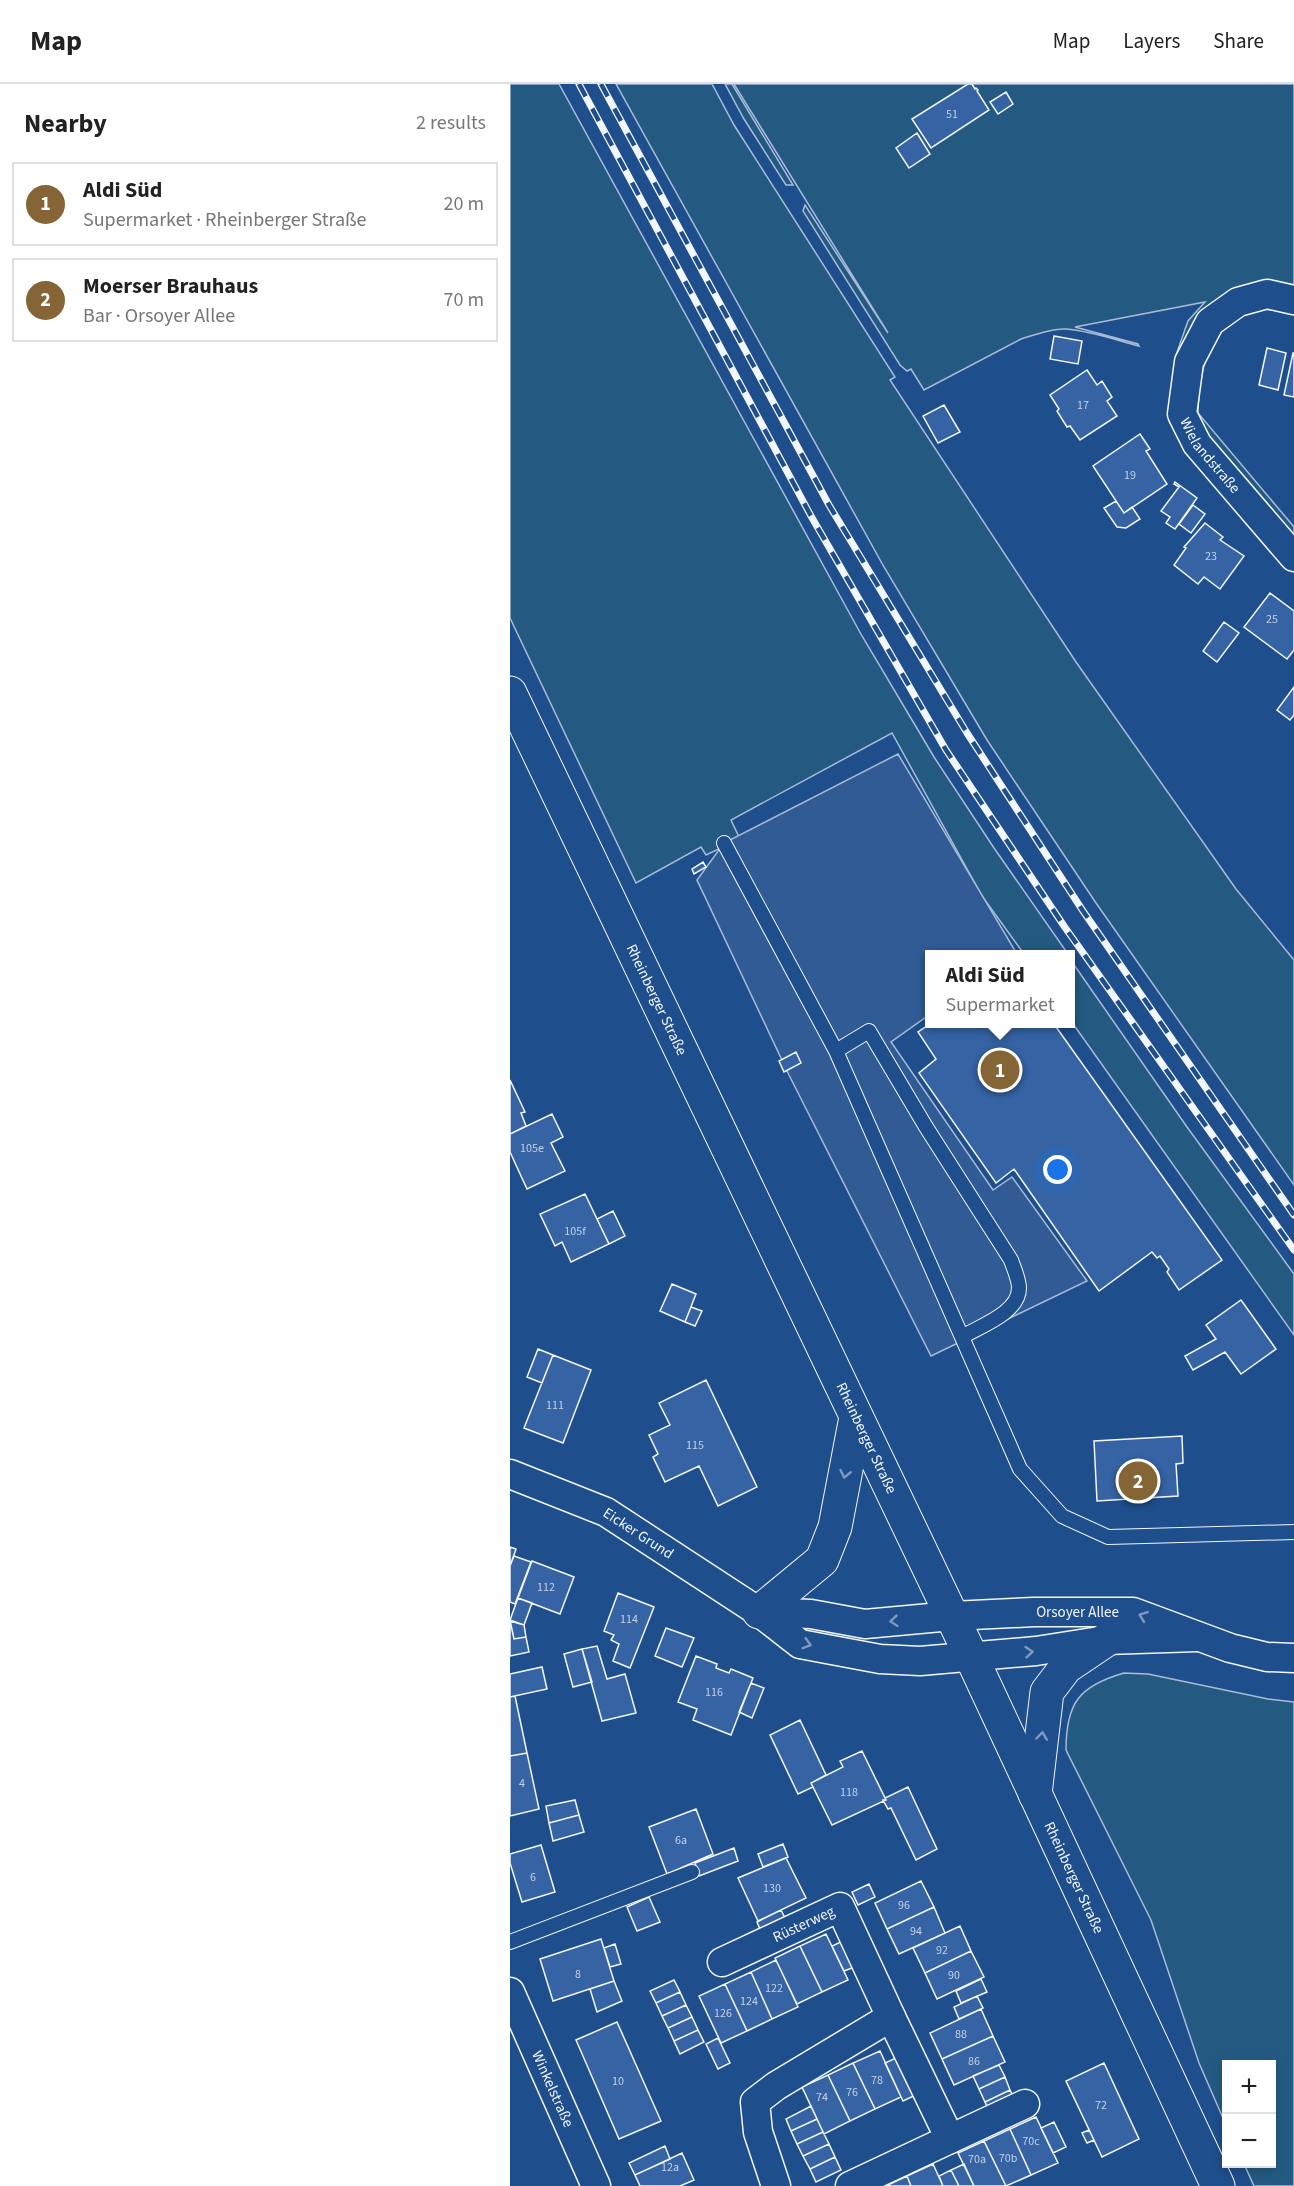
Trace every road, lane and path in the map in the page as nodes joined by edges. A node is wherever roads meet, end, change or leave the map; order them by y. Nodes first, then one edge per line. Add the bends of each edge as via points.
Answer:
1 (1294, 300) edge
2 (1294, 557) edge
3 (510, 693) edge
4 (723, 843) dead end
5 (836, 1051) junction
6 (962, 1336) junction
7 (856, 1417) junction
8 (510, 1474) edge
9 (1294, 1532) edge
10 (759, 1612) junction
11 (952, 1616) junction
12 (1197, 1637) junction
13 (1106, 1640) junction
14 (971, 1656) junction
15 (1294, 1658) edge
16 (1035, 1794) junction
17 (692, 1872) dead end
18 (510, 1942) edge
19 (722, 1962) dead end
20 (510, 1992) edge
21 (891, 2017) junction
22 (1025, 2104) dead end
23 (950, 2139) junction
24 (596, 2186) edge
25 (776, 2186) edge
26 (850, 2186) edge
27 (1218, 2186) edge

1 - 2 street, Wielandstraße via 1267,294 1238,302 1210,322 1189,362 1182,414 1197,444
3 - 7 main road, Rheinberger Straße
4 - 5 lane
5 - 6 lane
5 - 6 lane via 869,1031 1011,1260 1019,1285 1014,1304
6 - 9 lane via 1020,1469 1062,1516 1108,1537
7 -> 10 main road via 835,1527 822,1560
7 - 11 main road, Rheinberger Straße
8 - 10 street, Eicker Grund via 606,1512
11 -> 10 street via 865,1624 812,1614
10 -> 14 street, Eicker Grund via 801,1644 880,1659 920,1661
12 -> 11 street, Orsoyer Allee via 1133,1612
11 - 14 main road, Rheinberger Straße
12 - 13 street, Orsoyer Allee
12 - 15 street, Orsoyer Allee via 1267,1657
14 -> 13 street, Orsoyer Allee
16 -> 13 main road via 1047,1692 1066,1667
14 - 16 main road, Rheinberger Straße
16 - 27 main road, Rheinberger Straße
17 - 18 lane
19 - 21 street, Rüsterweg via 840,1907
20 - 24 street, Winkelstraße
21 - 23 street, Rüsterweg
21 - 25 street via 755,2102 759,2133
22 - 23 street
23 - 26 street

